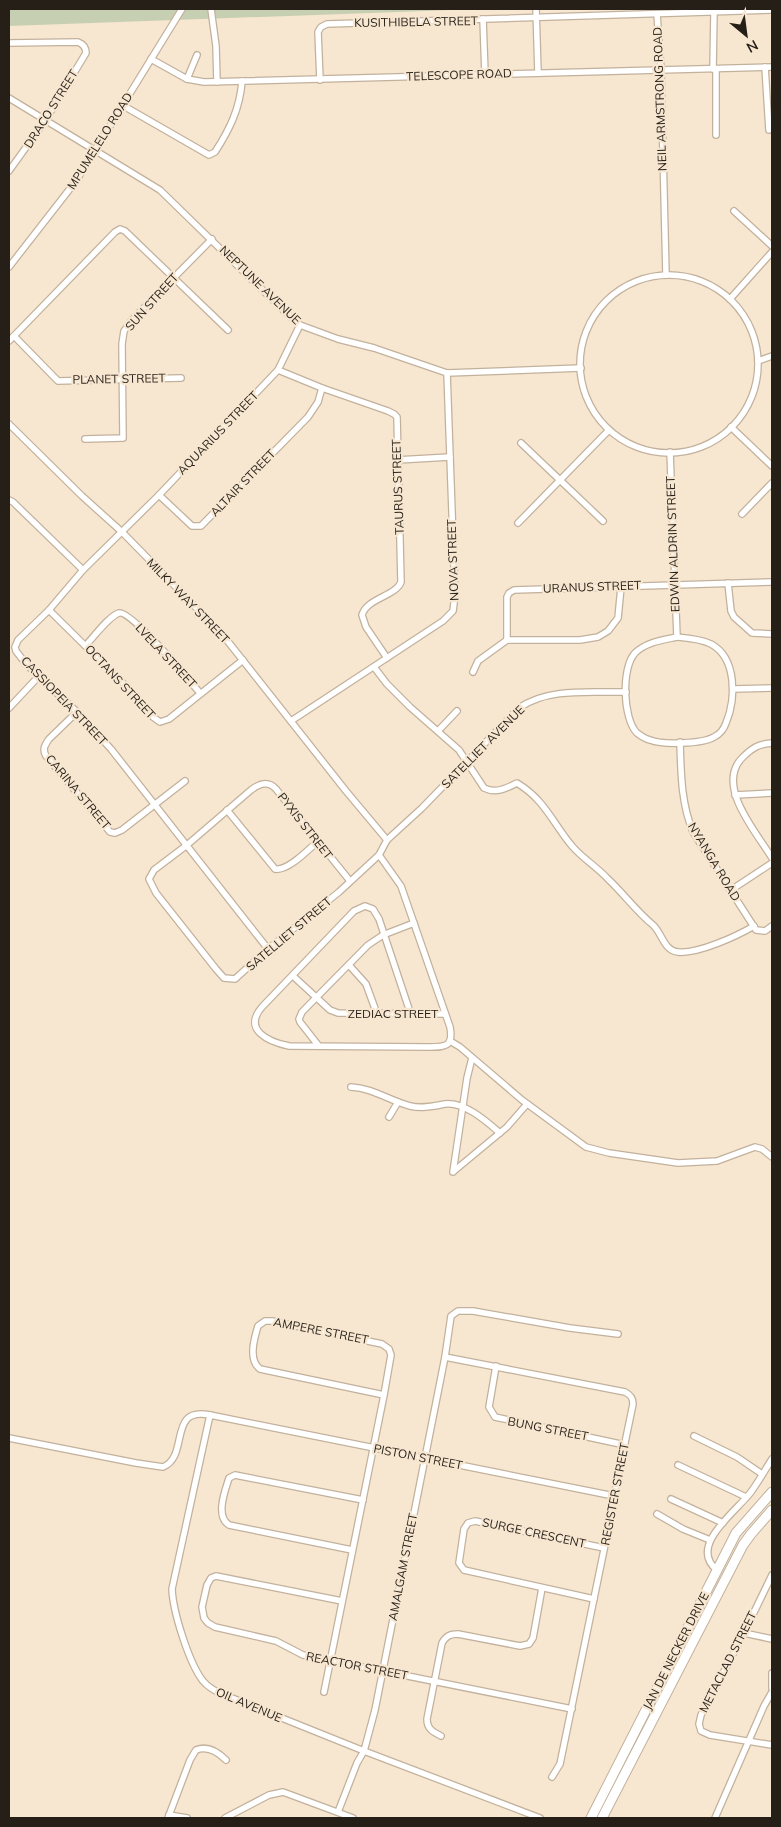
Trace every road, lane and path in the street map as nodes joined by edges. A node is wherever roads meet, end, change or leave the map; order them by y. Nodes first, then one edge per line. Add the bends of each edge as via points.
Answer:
1 (182, 9) edge
2 (211, 9) edge
3 (536, 9) edge
4 (772, 10) edge
5 (618, 12) edge
6 (714, 12) junction
7 (657, 14) junction
8 (536, 17) junction
9 (483, 19) junction
10 (9, 43) edge
11 (197, 54) dead end
12 (151, 59) junction
13 (769, 67) edge
14 (714, 69) junction
15 (661, 70) junction
16 (538, 73) junction
17 (485, 74) junction
18 (187, 79) junction
19 (320, 80) junction
20 (242, 81) junction
21 (217, 82) junction
22 (9, 98) edge
23 (122, 105) junction
24 (45, 121) junction
25 (769, 130) dead end
26 (716, 135) dead end
27 (94, 151) junction
28 (12, 162) edge
29 (9, 171) edge
30 (734, 211) dead end
31 (212, 239) junction
32 (772, 246) edge
33 (772, 252) edge
34 (9, 267) edge
35 (666, 275) junction
36 (173, 278) junction
37 (730, 299) junction
38 (300, 325) junction
39 (228, 330) dead end
40 (11, 339) edge
41 (772, 356) edge
42 (758, 361) junction
43 (580, 368) junction
44 (278, 370) junction
45 (447, 373) junction
46 (122, 378) junction
47 (181, 378) dead end
48 (322, 388) junction
49 (9, 424) edge
50 (731, 427) junction
51 (610, 430) junction
52 (85, 439) dead end
53 (521, 443) dead end
54 (670, 452) junction
55 (450, 457) junction
56 (397, 460) junction
57 (772, 466) edge
58 (560, 480) junction
59 (772, 483) edge
60 (159, 495) junction
61 (9, 500) edge
62 (742, 514) dead end
63 (603, 521) dead end
64 (518, 523) dead end
65 (122, 532) junction
66 (83, 570) junction
67 (772, 582) edge
68 (728, 583) junction
69 (674, 584) junction
70 (621, 587) junction
71 (49, 610) junction
72 (772, 634) edge
73 (677, 637) junction
74 (507, 640) junction
75 (86, 645) junction
76 (387, 658) junction
77 (243, 660) junction
78 (374, 667) junction
79 (473, 672) dead end
80 (40, 676) junction
81 (772, 688) edge
82 (733, 690) junction
83 (626, 692) junction
84 (200, 693) junction
85 (9, 708) edge
86 (457, 711) dead end
87 (76, 712) junction
88 (291, 721) junction
89 (438, 731) junction
90 (680, 742) junction
91 (772, 743) edge
92 (466, 763) junction
93 (185, 781) dead end
94 (772, 793) edge
95 (735, 795) junction
96 (154, 805) junction
97 (227, 810) junction
98 (388, 840) junction
99 (317, 842) junction
100 (187, 845) junction
101 (379, 855) junction
102 (772, 858) edge
103 (772, 862) edge
104 (350, 881) junction
105 (731, 890) junction
106 (414, 924) junction
107 (754, 926) junction
108 (772, 926) edge
109 (384, 935) junction
110 (268, 949) junction
111 (349, 965) junction
112 (294, 976) junction
113 (316, 996) junction
114 (377, 1014) junction
115 (446, 1014) junction
116 (411, 1015) junction
117 (450, 1041) junction
118 (318, 1045) junction
119 (472, 1058) junction
120 (351, 1088) dead end
121 (398, 1102) junction
122 (527, 1104) junction
123 (463, 1108) junction
124 (389, 1117) dead end
125 (500, 1133) junction
126 (772, 1157) edge
127 (618, 1334) dead end
128 (446, 1357) junction
129 (496, 1366) junction
130 (384, 1395) junction
131 (210, 1415) junction
132 (694, 1436) dead end
133 (9, 1438) edge
134 (625, 1445) junction
135 (373, 1448) junction
136 (425, 1458) junction
137 (772, 1459) edge
138 (678, 1465) dead end
139 (762, 1474) junction
140 (772, 1492) edge
141 (614, 1496) junction
142 (746, 1497) junction
143 (671, 1499) dead end
144 (362, 1500) junction
145 (772, 1510) edge
146 (657, 1514) dead end
147 (723, 1523) junction
148 (710, 1540) junction
149 (604, 1548) junction
150 (352, 1550) junction
151 (717, 1570) junction
152 (772, 1575) edge
153 (769, 1586) edge
154 (542, 1588) junction
155 (594, 1598) junction
156 (342, 1601) junction
157 (744, 1633) junction
158 (772, 1639) edge
159 (331, 1661) junction
160 (383, 1672) junction
161 (772, 1673) edge
162 (435, 1681) junction
163 (772, 1688) edge
164 (324, 1692) dead end
165 (772, 1692) edge
166 (572, 1709) junction
167 (441, 1736) dead end
168 (750, 1740) junction
169 (772, 1744) edge
170 (364, 1751) junction
171 (226, 1760) dead end
172 (552, 1777) dead end
173 (338, 1812) junction
174 (169, 1817) edge
175 (187, 1818) edge
176 (225, 1818) edge
177 (353, 1818) edge
178 (540, 1818) edge
179 (591, 1818) edge
180 (602, 1818) edge
181 (715, 1818) edge

1 - 12 street, MPUMELELO ROAD
2 - 21 street
3 - 8 street
4 - 6 street
5 - 7 street, NEIL ARMSTRONG ROAD
5 - 8 street, NEIL ARMSTRONG ROAD
6 - 7 street
6 - 14 street
7 - 15 street, NEIL ARMSTRONG ROAD
8 - 9 street, NEIL ARMSTRONG ROAD
8 - 16 street
9 - 17 street, KUSITHIBELA STREET
9 - 19 street, KUSITHIBELA STREET via 326,24 318,32
10 - 24 street, DRACO STREET via 78,42 84,46 86,53
11 - 18 street
12 - 18 street, TELESCOPE ROAD
12 - 23 street, MPUMELELO ROAD
13 - 14 street, TELESCOPE ROAD
13 - 25 street
14 - 15 street, TELESCOPE ROAD
14 - 26 street
15 - 16 street, TELESCOPE ROAD
15 - 35 street, NEIL ARMSTRONG ROAD
16 - 17 street, TELESCOPE ROAD
17 - 19 street, TELESCOPE ROAD
18 - 21 street, TELESCOPE ROAD
19 - 20 street, TELESCOPE ROAD
20 - 21 street, TELESCOPE ROAD
20 - 23 street via 235,118 210,155
22 - 24 street, NEPTUNE AVENUE
23 - 27 street, MPUMELELO ROAD
24 - 27 street, NEPTUNE AVENUE
24 - 28 street, DRACO STREET
27 - 31 street, NEPTUNE AVENUE via 160,190
27 - 34 street, MPUMELELO ROAD via 68,192
28 - 29 street, DRACO STREET
30 - 32 street
31 - 36 street, SUN STREET
31 - 38 street, NEPTUNE AVENUE
33 - 37 street
35 - 37 street via 701,281
35 - 43 street via 635,282 604,304 585,336
36 - 39 street
36 - 40 street via 120,229
36 - 46 street, SUN STREET via 126,327 122,338
37 - 42 street via 750,327
38 - 44 street, AQUARIUS STREET
38 - 45 street, NEPTUNE AVENUE
40 - 46 street, PLANET STREET via 58,381
41 - 42 street
42 - 50 street via 752,396
43 - 45 street, NEPTUNE AVENUE
43 - 51 street via 589,402
44 - 48 street, TAURUS STREET
44 - 60 street, AQUARIUS STREET
45 - 55 street, NOVA STREET
46 - 47 street, PLANET STREET
46 - 52 street, SUN STREET via 123,438
48 - 56 street, TAURUS STREET via 394,414 397,420
48 - 60 street, ALTAIR STREET via 313,411 201,526 192,526
49 - 65 street, MILKY WAY STREET
50 - 54 street via 703,445
50 - 57 street
51 - 54 street via 637,446
51 - 58 street
53 - 58 street
54 - 69 street, EDWIN ALDRIN STREET
55 - 56 street
55 - 76 street, NOVA STREET via 453,612
56 - 76 street, TAURUS STREET via 400,585 366,608 362,615 366,627
58 - 63 street
58 - 64 street
59 - 62 street
60 - 65 street, AQUARIUS STREET
61 - 66 street
65 - 66 street, CASSIOPEIA STREET
65 - 77 street, MILKY WAY STREET via 222,634
66 - 71 street, CASSIOPEIA STREET
67 - 68 street, URANUS STREET
68 - 69 street, URANUS STREET
68 - 72 street via 732,615 752,633
69 - 70 street, URANUS STREET
69 - 73 street, EDWIN ALDRIN STREET
70 - 74 street via 618,618 608,631 598,637
70 - 74 street, URANUS STREET via 512,591 507,597
71 - 75 street, OCTANS STREET
71 - 80 street, CASSIOPEIA STREET via 18,640 15,647
73 - 82 street via 705,642 721,652 728,664
73 - 83 street via 647,645 635,654 628,666
74 - 79 street via 478,661
75 - 84 street, OCTANS STREET via 158,722 169,719
75 - 84 street, LVELA STREET via 110,619 122,613 165,652
76 - 78 street, NOVA STREET
77 - 84 street, OCTANS STREET
77 - 88 street, MILKY WAY STREET
78 - 88 street, NOVA STREET
78 - 89 street via 393,690
80 - 85 street
80 - 87 street, CASSIOPEIA STREET
81 - 82 street
82 - 90 street via 722,732 710,739
83 - 90 street via 630,724 639,735 650,741
83 - 92 street, SATELLIET AVENUE via 550,695 533,700 519,708
86 - 89 street
87 - 96 street, CASSIOPEIA STREET via 111,749
87 - 96 street, CARINA STREET via 49,739 44,750 101,823 110,832 118,833
88 - 98 street, MILKY WAY STREET
89 - 92 street via 459,750
90 - 105 street, NYANGA ROAD via 682,789 688,819
91 - 95 street via 756,746 735,767
92 - 98 street, SATELLIET AVENUE
92 - 107 street via 486,790 500,790 518,783 541,802 572,846 654,926 674,951 723,942
93 - 96 street
94 - 95 street
95 - 102 street
96 - 100 street, CASSIOPEIA STREET
97 - 99 street, PYXIS STREET via 258,784 270,784
97 - 99 street via 275,869 287,866
97 - 100 street, PYXIS STREET
98 - 101 street, SATELLIET STREET
99 - 104 street, PYXIS STREET
100 - 110 street, CASSIOPEIA STREET
100 - 110 street, SATELLIET STREET via 152,872 149,881 156,893 224,978 232,980 238,977
101 - 104 street, SATELLIET STREET
101 - 106 street via 401,886
103 - 105 street
104 - 110 street, SATELLIET STREET
105 - 107 street, NYANGA ROAD
106 - 109 street
106 - 115 street
107 - 108 street via 761,932
109 - 111 street via 368,945
109 - 112 street via 373,909 362,906
109 - 116 street
111 - 113 street
111 - 114 street via 366,984
112 - 113 street, ZEDIAC STREET
112 - 118 street via 257,1013 255,1024 273,1042 289,1046
113 - 114 street, ZEDIAC STREET via 330,1010 338,1013
113 - 118 street via 299,1019
114 - 116 street, ZEDIAC STREET
115 - 116 street, ZEDIAC STREET
115 - 117 street
117 - 118 street via 444,1046 427,1048
117 - 119 street
119 - 122 street
119 - 123 street
120 - 121 street
121 - 123 street via 419,1107 447,1104
121 - 124 street
122 - 125 street
122 - 126 street via 586,1147 596,1150 678,1163 716,1161 755,1147
123 - 125 street
123 - 125 street via 453,1172
127 - 128 street, AMALGAM STREET via 458,1311 451,1316
128 - 129 street, REGISTER STREET
128 - 136 street, AMALGAM STREET
129 - 134 street, BUNG STREET via 490,1406 495,1417
129 - 134 street, REGISTER STREET via 630,1395 633,1404
130 - 130 street, AMPERE STREET via 391,1355 384,1344 272,1321 258,1326 253,1358 260,1369
130 - 135 street, AMPERE STREET
131 - 133 street via 187,1418 174,1459 163,1467
131 - 135 street, PISTON STREET
131 - 170 street, OIL AVENUE via 172,1589 176,1612 196,1670 215,1691
132 - 139 street
134 - 141 street, REGISTER STREET
135 - 136 street, PISTON STREET
135 - 144 street, AMPERE STREET
136 - 141 street, PISTON STREET
136 - 160 street, AMALGAM STREET
137 - 139 street
138 - 142 street
139 - 142 street
140 - 151 main road, JAN DE NECKER DRIVE via 736,1533
141 - 149 street, REGISTER STREET
142 - 147 street
143 - 147 street
144 - 150 street, AMPERE STREET
144 - 150 street via 235,1474 229,1478 224,1499 222,1516 229,1525
145 - 180 main road, JAN DE NECKER DRIVE via 743,1546
146 - 148 street
147 - 148 street
148 - 151 street via 709,1562
149 - 154 street, SURGE CRESCENT via 479,1522 466,1525 459,1560 462,1568
149 - 155 street, REGISTER STREET
150 - 156 street, AMPERE STREET
151 - 179 main road, JAN DE NECKER DRIVE
152 - 153 street, METACLAD STREET
153 - 157 street, METACLAD STREET
154 - 155 street, SURGE CRESCENT
154 - 162 street via 530,1643 520,1646 449,1635 442,1643
155 - 166 street, REGISTER STREET
156 - 159 street, AMPERE STREET
156 - 159 street, REACTOR STREET via 219,1576 210,1580 204,1596 202,1612 213,1626 270,1639 299,1654
157 - 158 street
157 - 168 street, METACLAD STREET via 698,1724 705,1734
159 - 160 street, REACTOR STREET
159 - 164 street, AMPERE STREET
160 - 162 street, REACTOR STREET
160 - 170 street, AMALGAM STREET
161 - 163 street
162 - 166 street, REACTOR STREET
162 - 167 street via 427,1723 433,1732
165 - 168 street
166 - 172 street, REGISTER STREET via 560,1764
168 - 169 street
168 - 181 street
170 - 173 street, AMALGAM STREET
170 - 178 street, OIL AVENUE
171 - 174 street via 213,1750 196,1750
173 - 176 street via 284,1792 269,1795
173 - 177 street
174 - 175 street

